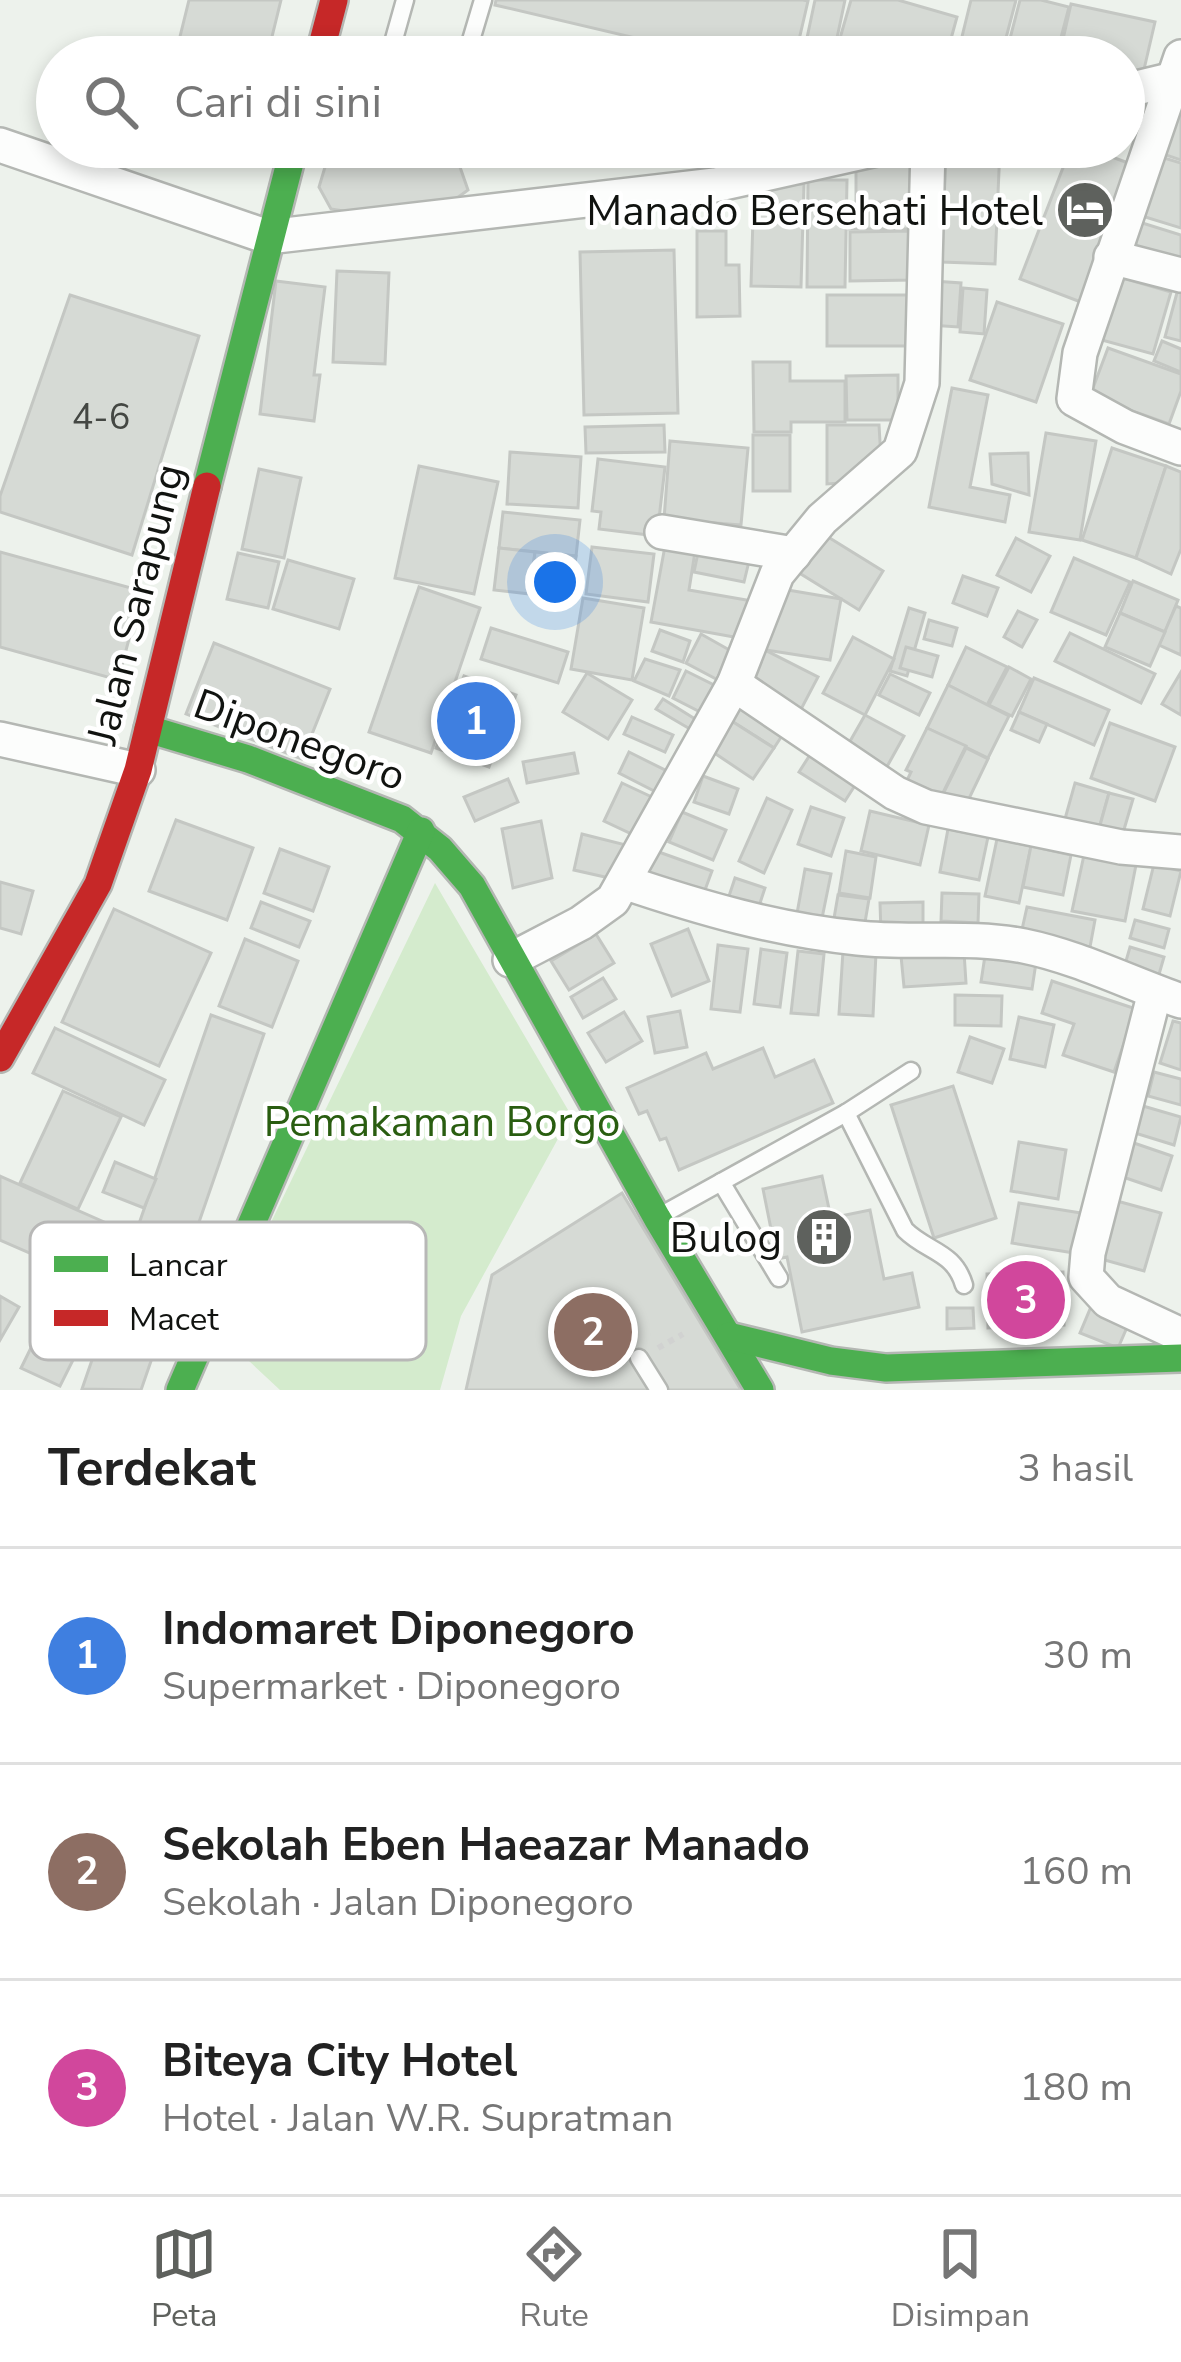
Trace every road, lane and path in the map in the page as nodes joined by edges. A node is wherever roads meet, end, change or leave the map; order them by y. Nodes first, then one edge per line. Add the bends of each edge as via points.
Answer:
1 (334, 0) edge
2 (405, 0) edge
3 (483, 0) edge
4 (325, 36) edge
5 (395, 36) edge
6 (472, 36) edge
7 (1178, 68) edge
8 (1145, 83) edge
9 (0, 145) edge
10 (36, 157) edge
11 (1145, 162) edge
12 (67, 168) edge
13 (288, 168) edge
14 (792, 168) edge
15 (927, 168) edge
16 (1143, 168) edge
17 (268, 237) junction
18 (1112, 257) junction
19 (1181, 275) edge
20 (1181, 448) edge
21 (662, 532) dead end
22 (794, 554) junction
23 (734, 684) junction
24 (148, 729) junction
25 (0, 739) edge
26 (139, 770) junction
27 (421, 831) junction
28 (1181, 852) edge
29 (624, 882) junction
30 (510, 960) junction
31 (1168, 997) edge
32 (0, 1058) edge
33 (911, 1071) dead end
34 (846, 1113) junction
35 (721, 1182) junction
36 (657, 1218) junction
37 (252, 1222) edge
38 (779, 1278) dead end
39 (964, 1285) dead end
40 (722, 1326) junction
41 (1181, 1335) edge
42 (639, 1358) joint
43 (1181, 1358) edge
44 (193, 1360) edge
45 (886, 1368) junction
46 (180, 1390) edge
47 (659, 1390) edge
48 (760, 1390) edge
49 (866, 1390) edge

1 - 4 main road
2 - 5 lane
3 - 6 lane
7 - 8 street
7 - 11 street
9 - 10 street
12 - 17 street
13 - 17 main road, Jalan Sarapung
14 - 17 street via 715,185
15 - 22 street via 922,382 906,434 900,451
16 - 18 street
17 - 24 main road, Jalan Sarapung
18 - 19 street
18 - 20 street via 1079,353 1074,399
21 - 22 street
22 - 23 street via 777,574
23 - 28 street via 926,807
23 - 29 street
24 - 26 main road, Jalan Sarapung
24 - 27 main road, Diponegoro via 248,759
25 - 26 street
26 - 32 main road, Jalan Sarapung via 98,884
27 - 30 main road via 472,886
27 - 37 main road
29 - 30 street via 581,923
29 - 31 street via 788,928 1022,946
30 - 36 main road
31 - 41 street via 1086,1276 1108,1301
33 - 34 lane
34 - 35 lane
34 - 39 lane via 904,1230 948,1256
35 - 36 lane
35 - 38 lane
36 - 40 main road
40 - 42 path
40 - 45 main road via 831,1361
40 - 48 main road
42 - 47 lane
43 - 45 main road
44 - 46 main road
45 - 49 main road

